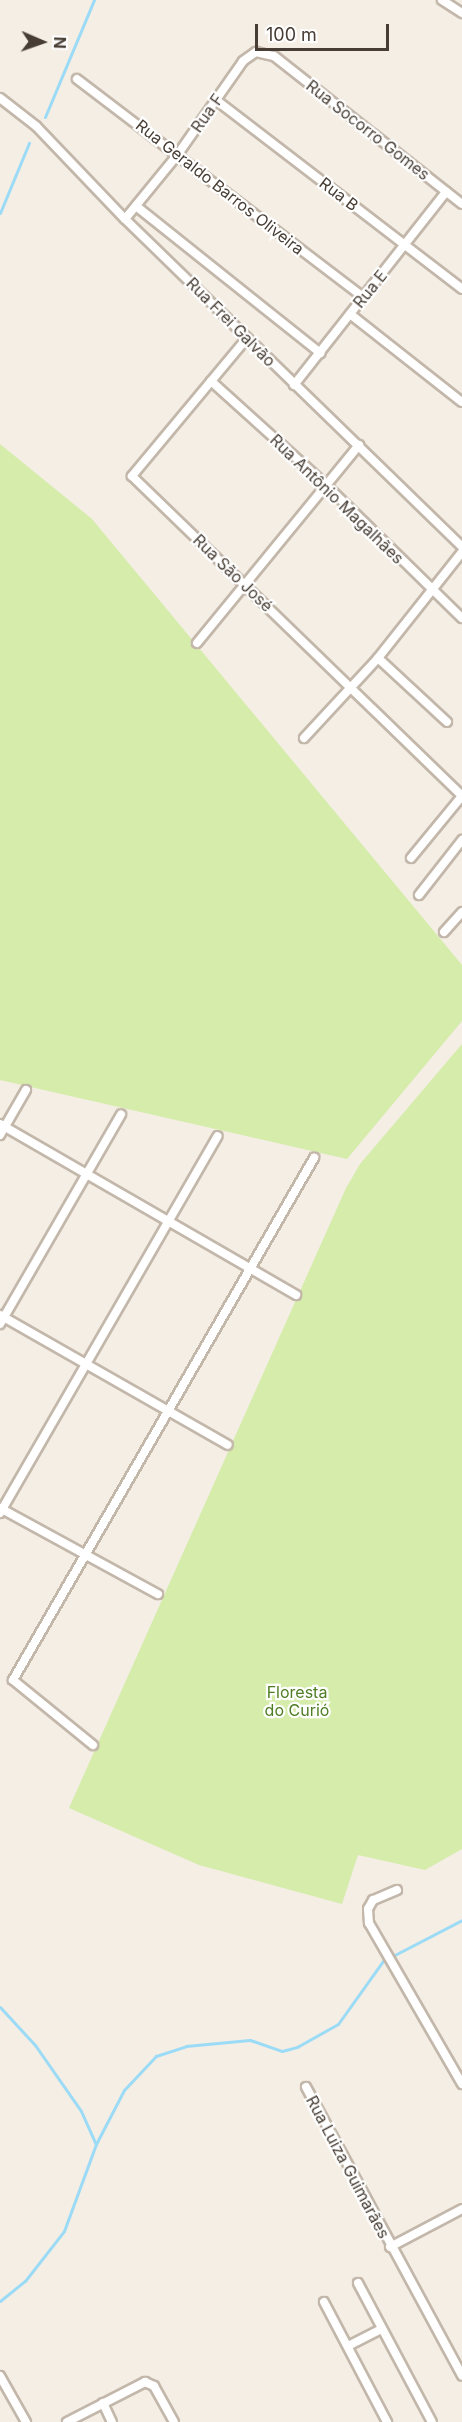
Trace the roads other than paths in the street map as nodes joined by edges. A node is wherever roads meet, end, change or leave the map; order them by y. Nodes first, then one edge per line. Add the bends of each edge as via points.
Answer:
1 (442, 0) edge
2 (462, 13) edge
3 (273, 56) joint
4 (77, 79) dead end
5 (0, 98) edge
6 (216, 100) junction
7 (178, 154) junction
8 (446, 192) junction
9 (462, 204) edge
10 (136, 206) junction
11 (125, 219) junction
12 (406, 245) junction
13 (462, 289) edge
14 (363, 297) junction
15 (350, 314) junction
16 (247, 338) junction
17 (320, 353) junction
18 (211, 381) junction
19 (294, 385) junction
20 (462, 402) edge
21 (359, 445) junction
22 (324, 483) junction
23 (462, 547) edge
24 (462, 552) edge
25 (246, 586) junction
26 (433, 590) junction
27 (462, 618) edge
28 (197, 643) dead end
29 (378, 658) junction
30 (351, 685) junction
31 (447, 722) dead end
32 (304, 738) dead end
33 (462, 796) edge
34 (462, 840) edge
35 (411, 858) dead end
36 (419, 894) dead end
37 (462, 912) edge
38 (444, 932) dead end
39 (26, 1090) dead end
40 (121, 1114) dead end
41 (2, 1125) edge
42 (0, 1135) edge
43 (218, 1136) dead end
44 (314, 1158) dead end
45 (87, 1174) junction
46 (168, 1221) junction
47 (250, 1268) junction
48 (296, 1295) dead end
49 (1, 1319) edge
50 (86, 1364) junction
51 (168, 1410) junction
52 (228, 1445) dead end
53 (1, 1510) edge
54 (84, 1552) junction
55 (158, 1594) dead end
56 (93, 1744) dead end
57 (397, 1890) dead end
58 (462, 2084) edge
59 (306, 2087) dead end
60 (462, 2209) edge
61 (390, 2247) junction
62 (358, 2283) dead end
63 (324, 2301) dead end
64 (382, 2329) junction
65 (348, 2346) junction
66 (0, 2376) edge
67 (462, 2376) edge
68 (103, 2403) junction
69 (26, 2422) edge
70 (67, 2422) edge
71 (112, 2422) edge
72 (174, 2422) edge
73 (387, 2422) edge
74 (432, 2422) edge

1 - 2 street
3 - 6 street, Rua F via 250,53
3 - 8 street, Rua Socorro Gomes
4 - 7 street, Rua Geraldo Barros Oliveira
5 - 11 street, Rua Frei Galvão via 36,126
6 - 7 street, Rua F
6 - 12 street, Rua B
7 - 10 street, Rua F
7 - 14 street, Rua Geraldo Barros Oliveira
8 - 9 street, Rua Socorro Gomes
8 - 12 street, Rua E
10 - 11 street, Rua F
10 - 17 street
11 - 16 street, Rua Frei Galvão
12 - 13 street, Rua B
12 - 14 street, Rua E
14 - 15 street, Rua E
15 - 17 street, Rua E
15 - 20 street
16 - 18 street, Rua São José
16 - 19 street, Rua Frei Galvão
17 - 19 street, Rua E
18 - 22 street, Rua Antônio Magalhães
18 - 25 street, Rua São José via 132,476
19 - 21 street, Rua Frei Galvão
21 - 22 street
21 - 23 street, Rua Frei Galvão
22 - 25 street
22 - 26 street, Rua Antônio Magalhães
24 - 26 street
25 - 28 street
25 - 30 street, Rua São José
26 - 27 street, Rua Antônio Magalhães
26 - 29 street
29 - 30 street
29 - 31 street
30 - 32 street
30 - 33 street, Rua São José
33 - 35 street
34 - 36 street
37 - 38 street
39 - 41 street
40 - 45 street
41 - 42 street
41 - 45 street
43 - 46 street
44 - 47 street
45 - 46 street
45 - 49 street
46 - 47 street
46 - 50 street
47 - 48 street
47 - 51 street
49 - 50 street
50 - 51 street
50 - 53 street
51 - 52 street
51 - 54 street
53 - 54 street
54 - 55 street
54 - 56 street via 12,1682
57 - 58 street via 373,1900 368,1909 369,1923
59 - 61 street, Rua Luiza Guimarães
60 - 61 street, Rua Luiza Guimarães
61 - 67 street, Rua Luiza Guimarães
62 - 64 street
63 - 65 street
64 - 65 street
64 - 74 street
65 - 73 street
66 - 69 street
68 - 70 street
68 - 71 street
68 - 72 street via 145,2382 152,2383

